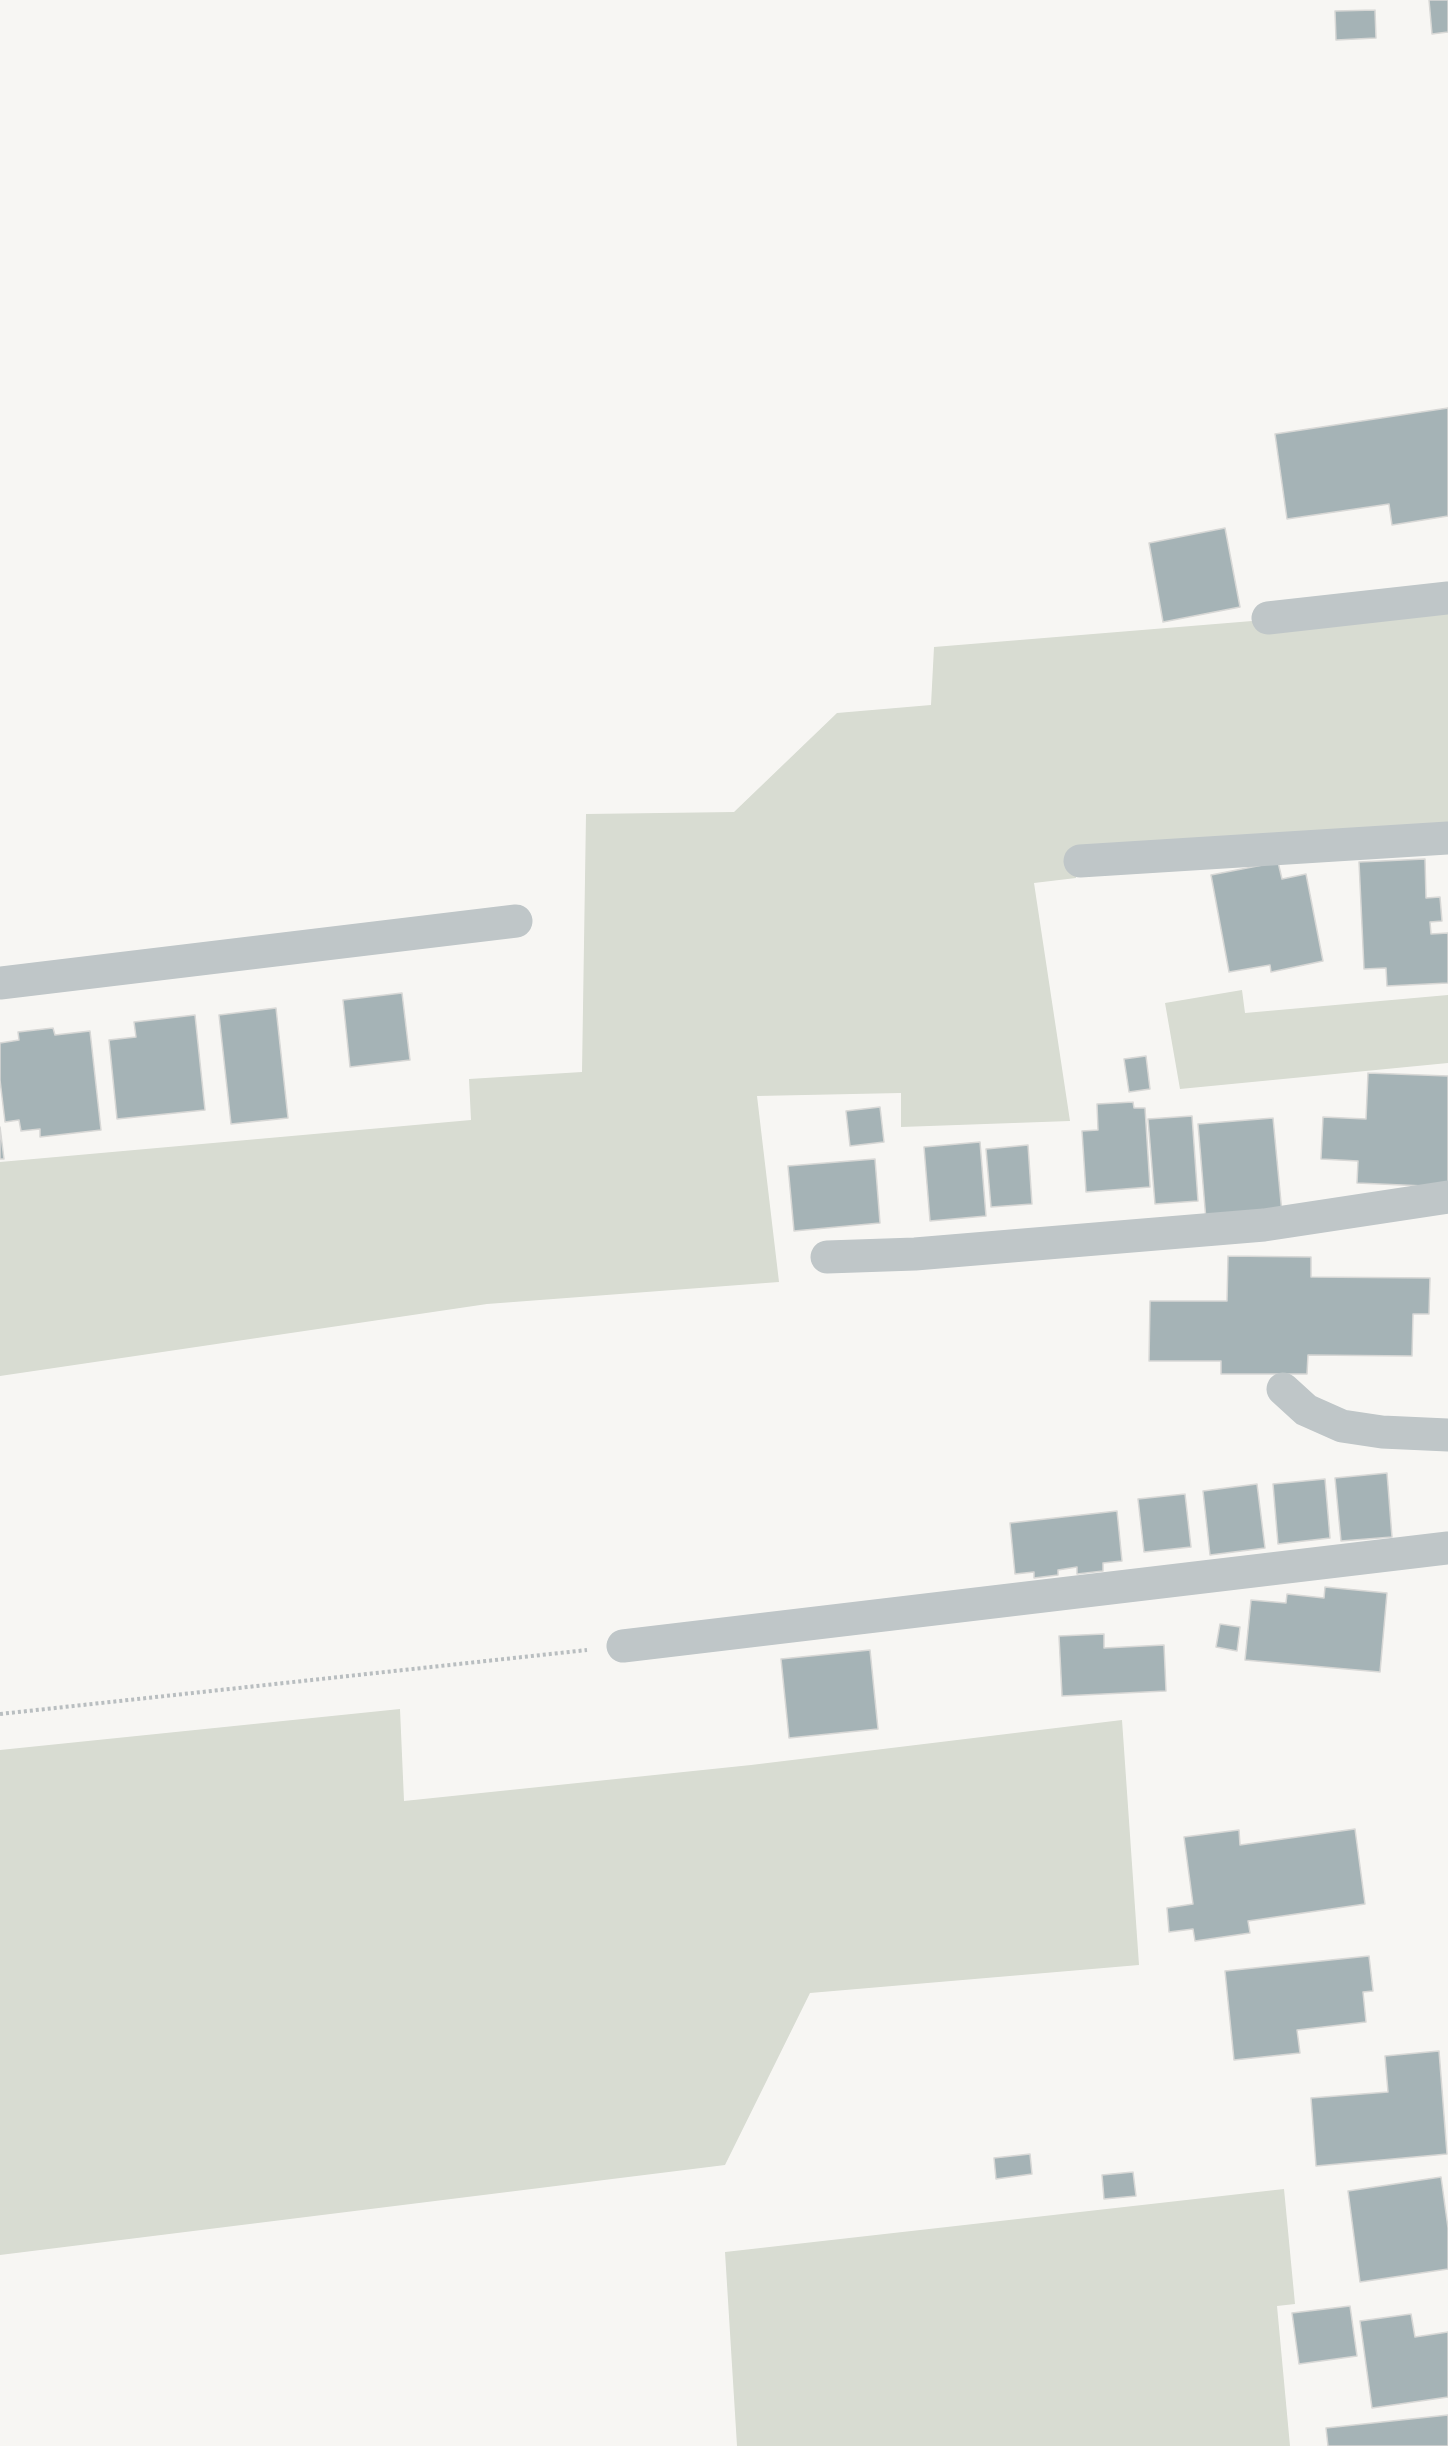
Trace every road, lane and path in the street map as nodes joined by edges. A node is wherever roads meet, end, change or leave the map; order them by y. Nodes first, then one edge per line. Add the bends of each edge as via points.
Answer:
1 (1448, 598) edge
2 (1268, 618) dead end
3 (1448, 838) edge
4 (1080, 861) dead end
5 (516, 921) dead end
6 (0, 984) edge
7 (1448, 1197) edge
8 (827, 1257) dead end
9 (1283, 1389) dead end
10 (1448, 1435) edge
11 (1448, 1548) edge
12 (623, 1646) joint
13 (0, 1714) edge

1 - 2 street
3 - 4 street
5 - 6 street
7 - 8 street via 1264,1225 915,1254
9 - 10 street via 1306,1410 1342,1426
11 - 12 street
12 - 13 path

